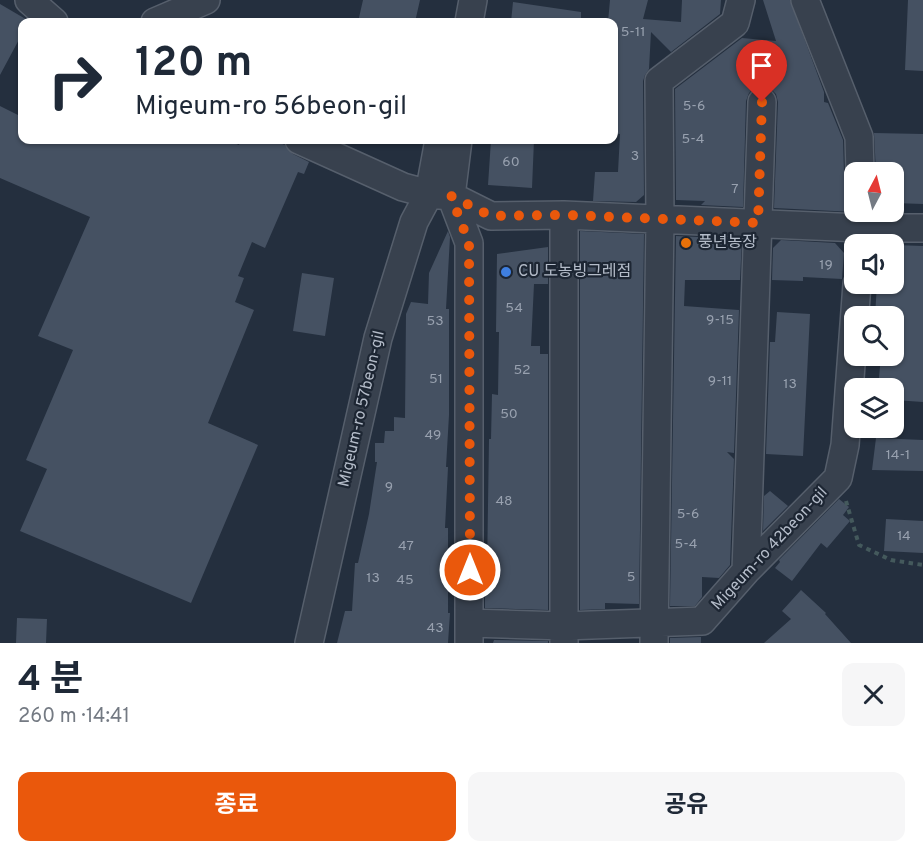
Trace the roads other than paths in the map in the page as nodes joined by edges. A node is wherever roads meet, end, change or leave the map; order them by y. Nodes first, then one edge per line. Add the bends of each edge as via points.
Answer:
1 (29, 0) edge
2 (206, 0) edge
3 (741, 0) edge
4 (805, 0) edge
5 (49, 18) edge
6 (164, 18) edge
7 (762, 102) dead end
8 (308, 144) edge
9 (439, 144) edge
10 (457, 144) edge
11 (860, 162) edge
12 (440, 195) junction
13 (564, 215) junction
14 (660, 219) junction
15 (758, 223) junction
16 (860, 228) edge
17 (923, 228) edge
18 (856, 294) edge
19 (746, 572) junction
20 (653, 632) edge
21 (470, 633) edge
22 (564, 635) edge
23 (309, 643) edge

1 - 5 street
2 - 6 street
3 - 14 street via 735,23 659,81
4 - 11 street via 859,136
7 - 15 street
8 - 12 street via 403,187
9 - 12 street
10 - 12 street
12 - 13 street via 491,216
12 - 21 street via 469,243
12 - 23 street, Migeum-ro 57beon-gil via 414,222 378,338
13 - 14 street
13 - 22 street
14 - 15 street
14 - 20 street
15 - 16 street
15 - 19 street
16 - 17 street
18 - 19 street, Migeum-ro 42beon-gil via 845,445 838,477
19 - 20 street, Migeum-ro 42beon-gil via 702,621
20 - 22 street, Migeum-ro 42beon-gil
21 - 22 street, Migeum-ro 42beon-gil

